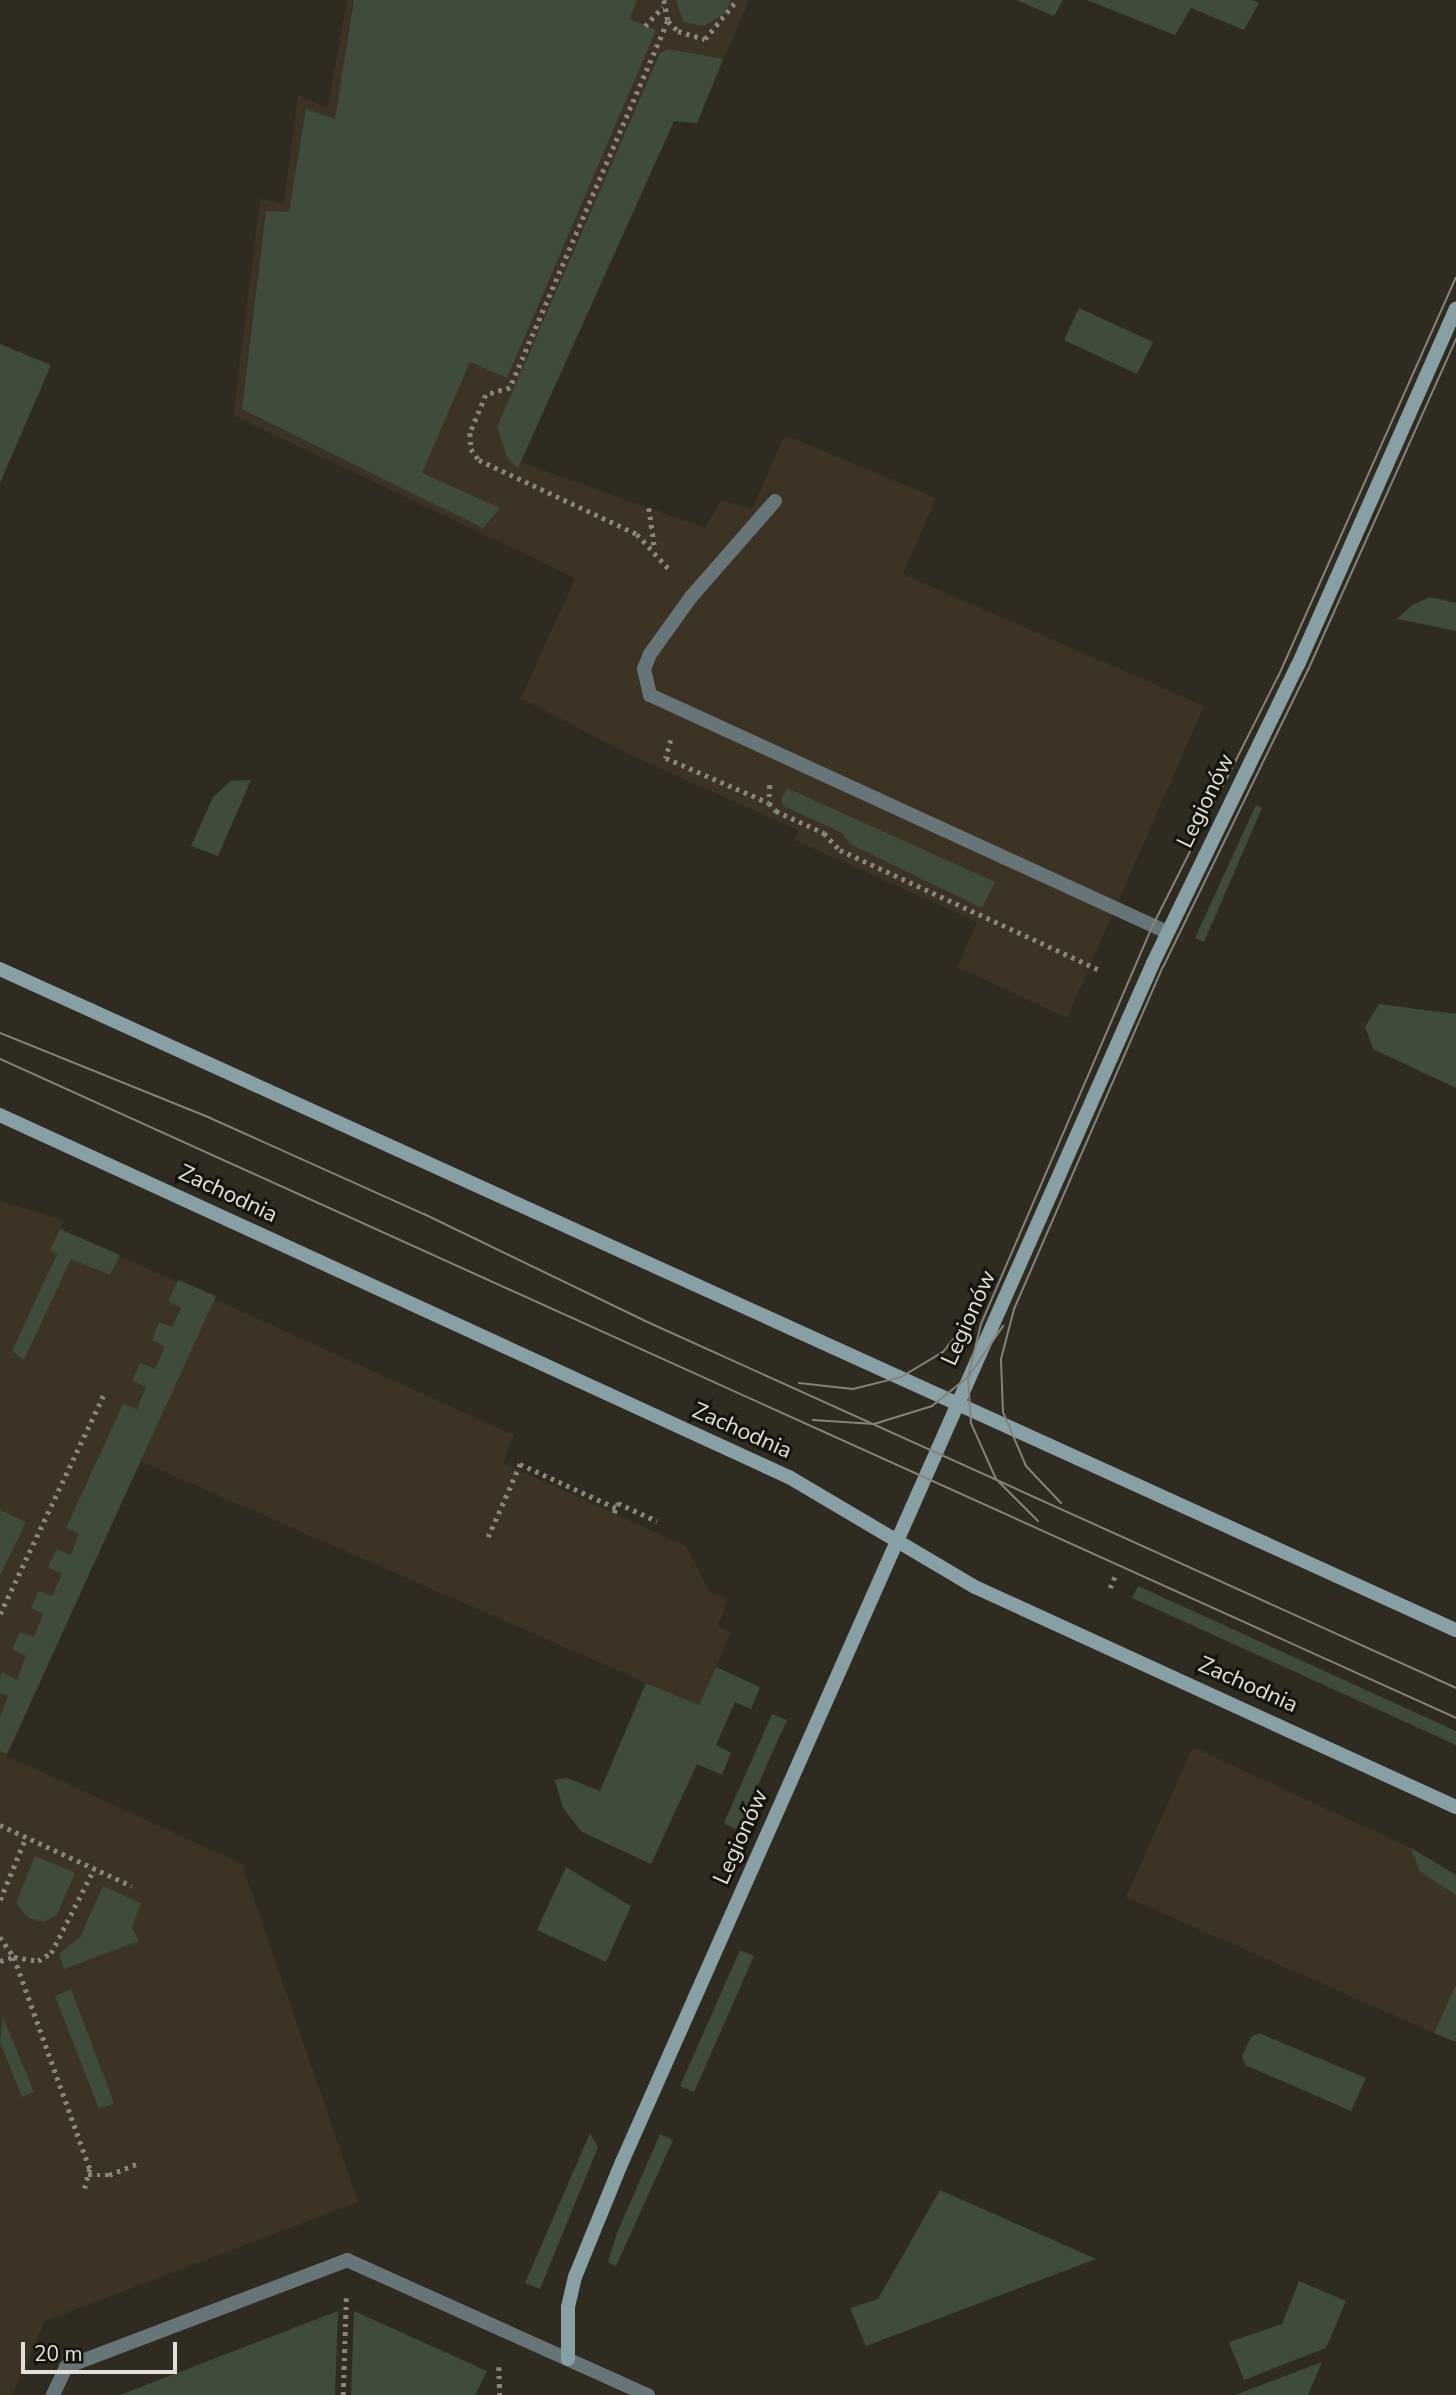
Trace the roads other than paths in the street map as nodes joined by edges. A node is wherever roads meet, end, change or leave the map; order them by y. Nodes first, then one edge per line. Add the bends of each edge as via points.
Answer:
1 (1456, 308) edge
2 (775, 501) dead end
3 (1167, 932) junction
4 (0, 969) edge
5 (0, 1115) edge
6 (957, 1402) junction
7 (897, 1540) junction
8 (1456, 1629) edge
9 (1456, 1807) edge
10 (568, 2359) junction
11 (53, 2395) edge
12 (648, 2395) edge

1 - 3 main road, Legionów via 1298,665
2 - 3 street via 691,597 650,654 644,669 650,695 683,714
3 - 6 main road, Legionów
4 - 6 main road
5 - 7 main road, Zachodnia via 789,1477
6 - 7 main road, Legionów
6 - 8 main road
7 - 9 main road, Zachodnia via 975,1587
7 - 10 main road, Legionów via 582,2255 568,2307
10 - 11 street via 347,2260 66,2367
10 - 12 street

